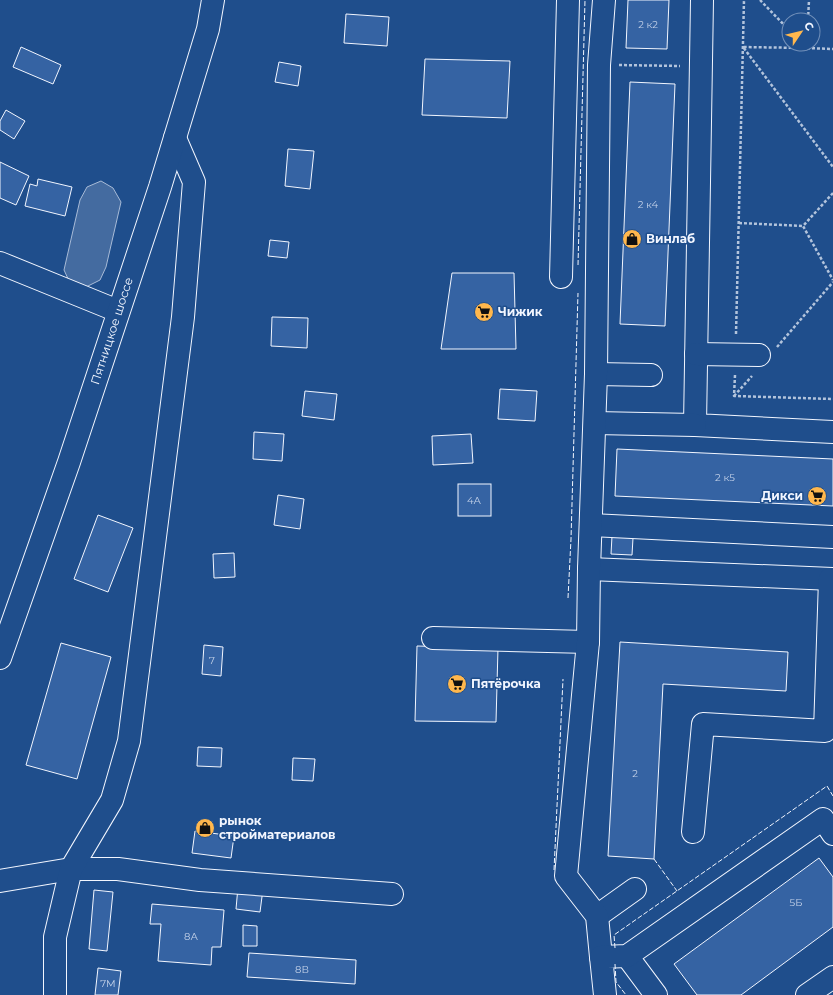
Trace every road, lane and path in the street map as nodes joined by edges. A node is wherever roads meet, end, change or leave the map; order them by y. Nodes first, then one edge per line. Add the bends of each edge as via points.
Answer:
1 (213, 0) edge
2 (568, 0) edge
3 (604, 0) edge
4 (702, 0) edge
5 (744, 0) edge
6 (760, 0) edge
7 (809, 0) edge
8 (808, 12) edge
9 (781, 22) edge
10 (781, 46) edge
11 (743, 47) junction
12 (821, 47) edge
13 (833, 48) edge
14 (599, 65) junction
15 (701, 66) junction
16 (175, 138) junction
17 (833, 167) edge
18 (833, 193) edge
19 (739, 223) junction
20 (804, 226) junction
21 (0, 263) edge
22 (561, 277) dead end
23 (833, 281) edge
24 (118, 311) junction
25 (736, 341) dead end
26 (696, 354) junction
27 (763, 358) junction
28 (735, 373) dead end
29 (596, 374) junction
30 (652, 375) dead end
31 (734, 396) junction
32 (833, 399) edge
33 (595, 423) junction
34 (695, 426) junction
35 (833, 432) edge
36 (591, 525) junction
37 (833, 537) edge
38 (589, 569) junction
39 (832, 579) edge
40 (433, 638) dead end
41 (588, 642) junction
42 (0, 658) edge
43 (829, 731) edge
44 (693, 832) dead end
45 (833, 834) edge
46 (71, 869) junction
47 (0, 881) edge
48 (635, 889) dead end
49 (392, 894) dead end
50 (597, 916) junction
51 (627, 956) junction
52 (601, 957) junction
53 (833, 977) edge
54 (55, 995) edge
55 (605, 995) edge
56 (656, 995) edge
57 (807, 995) edge

1 - 16 main road, Пятницкое шоссе via 208,29
2 - 22 main road
3 - 14 main road
4 - 15 main road
5 - 11 path
6 - 9 path
7 - 8 path
10 - 11 path
11 - 17 path
11 - 19 path
12 - 13 path
14 - 15 path
14 - 29 main road
15 - 26 main road
16 - 24 main road, Пятницкое шоссе
16 - 46 main road via 194,182 183,317 130,741 112,800
18 - 20 path
19 - 20 path
19 - 25 path
20 - 23 path
21 - 24 main road
23 - 27 path
24 - 42 main road, Пятницкое шоссе via 69,462
26 - 27 main road
26 - 34 main road
27 - 31 path
28 - 31 path
29 - 30 main road
29 - 33 main road
31 - 32 path
33 - 34 main road
33 - 36 main road
34 - 35 main road
36 - 37 main road
36 - 38 main road
38 - 39 main road
38 - 41 main road
39 - 43 main road
40 - 41 main road
41 - 50 main road via 566,876
43 - 44 main road via 703,724
45 - 51 main road via 823,819
46 - 47 main road
46 - 49 main road via 118,869 200,880
46 - 54 main road via 55,937
48 - 50 main road
50 - 52 main road
51 - 52 main road
51 - 56 main road
52 - 55 main road
53 - 57 main road

